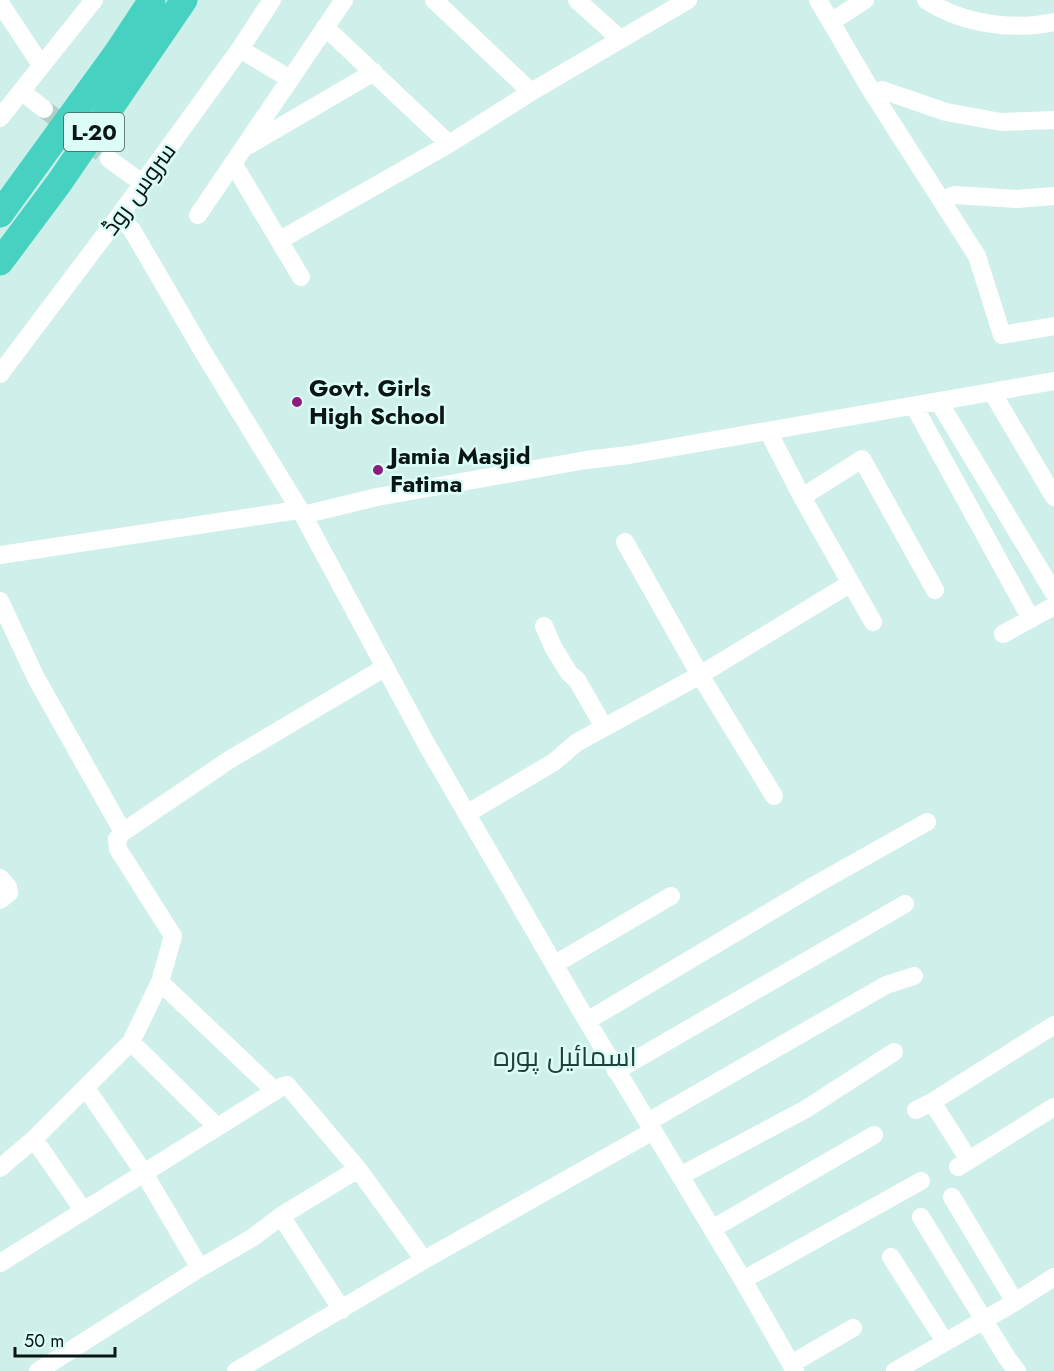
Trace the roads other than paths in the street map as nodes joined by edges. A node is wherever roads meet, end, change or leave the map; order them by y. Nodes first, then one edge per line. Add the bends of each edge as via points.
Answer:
1 (94, 0) edge
2 (152, 0) edge
3 (184, 0) edge
4 (272, 0) edge
5 (344, 0) edge
6 (434, 0) edge
7 (577, 0) edge
8 (688, 0) edge
9 (818, 0) edge
10 (865, 0) edge
11 (926, 0) edge
12 (0, 3) edge
13 (831, 22) junction
14 (1054, 22) edge
15 (325, 27) junction
16 (620, 39) junction
17 (240, 49) junction
18 (41, 65) junction
19 (375, 72) junction
20 (290, 79) junction
21 (21, 92) junction
22 (531, 92) junction
23 (872, 92) junction
24 (45, 109) tunnel mouth
25 (0, 118) edge
26 (1054, 120) edge
27 (449, 144) junction
28 (244, 148) junction
29 (109, 159) tunnel mouth
30 (233, 163) junction
31 (142, 183) junction
32 (1054, 196) edge
33 (941, 200) junction
34 (0, 214) edge
35 (198, 215) dead end
36 (119, 216) junction
37 (280, 240) junction
38 (0, 262) edge
39 (301, 277) dead end
40 (1054, 326) edge
41 (0, 374) edge
42 (1054, 381) edge
43 (992, 392) junction
44 (939, 402) junction
45 (914, 406) junction
46 (768, 431) junction
47 (802, 497) junction
48 (1054, 497) edge
49 (301, 512) junction
50 (625, 542) dead end
51 (0, 555) edge
52 (851, 583) junction
53 (935, 590) dead end
54 (1054, 592) edge
55 (0, 601) edge
56 (1054, 606) edge
57 (1031, 619) junction
58 (873, 622) dead end
59 (544, 626) dead end
60 (1003, 634) dead end
61 (384, 668) junction
62 (700, 675) junction
63 (604, 727) junction
64 (774, 796) dead end
65 (468, 813) junction
66 (927, 822) dead end
67 (123, 832) junction
68 (0, 878) edge
69 (670, 896) dead end
70 (0, 900) edge
71 (905, 904) dead end
72 (555, 964) junction
73 (914, 976) dead end
74 (160, 982) junction
75 (587, 1021) junction
76 (1054, 1025) edge
77 (131, 1042) junction
78 (894, 1052) dead end
79 (616, 1071) junction
80 (86, 1088) junction
81 (275, 1091) junction
82 (1054, 1107) edge
83 (651, 1126) junction
84 (217, 1127) junction
85 (874, 1135) dead end
86 (34, 1139) junction
87 (0, 1168) edge
88 (358, 1169) junction
89 (144, 1173) junction
90 (680, 1176) junction
91 (921, 1181) dead end
92 (952, 1197) dead end
93 (83, 1210) junction
94 (281, 1216) junction
95 (921, 1217) dead end
96 (712, 1229) junction
97 (891, 1257) dead end
98 (424, 1260) junction
99 (0, 1263) edge
100 (200, 1268) junction
101 (1054, 1277) edge
102 (743, 1280) junction
103 (1015, 1302) junction
104 (342, 1310) junction
105 (985, 1319) junction
106 (853, 1328) dead end
107 (945, 1342) junction
108 (793, 1367) edge
109 (38, 1371) edge
110 (236, 1371) edge
111 (895, 1371) edge
112 (1017, 1371) edge

1 - 18 street
2 - 34 highway, L-20
3 - 38 highway, L-20
4 - 17 street, سروس روڈ
5 - 15 street
6 - 22 street
7 - 16 street
8 - 16 street
9 - 13 street
10 - 13 street
11 - 14 street via 964,17 1011,27
12 - 18 street
13 - 23 street
15 - 19 street
15 - 20 street
16 - 22 street
17 - 20 street
17 - 31 street, سروس روڈ
18 - 21 street
19 - 27 street
19 - 28 street
20 - 28 street
21 - 24 street
21 - 25 street
22 - 27 street
23 - 26 street via 882,90 946,112 1001,122
23 - 33 street
27 - 37 street
28 - 30 street
29 - 31 street
30 - 35 street
30 - 37 street
31 - 36 street, سروس روڈ
32 - 33 street via 1017,199 955,195
33 - 40 street via 976,256 1002,335
36 - 41 street, سروس روڈ
36 - 49 street via 132,230
37 - 39 street
42 - 43 street
43 - 44 street
43 - 48 street
44 - 45 street
44 - 54 street
45 - 46 street
45 - 57 street
46 - 47 street
46 - 49 street
47 - 52 street
47 - 53 street via 862,459
49 - 51 street
49 - 61 street
50 - 62 street
52 - 58 street
52 - 62 street
55 - 67 street via 36,678
56 - 57 street
57 - 60 street
59 - 63 street
61 - 65 street
61 - 67 street via 229,760
62 - 63 street
62 - 64 street
63 - 65 street
65 - 72 street
66 - 75 street
67 - 74 street via 117,839 118,849 172,936
68 - 70 street via 9,893
69 - 72 street
71 - 79 street
72 - 75 street
73 - 83 street via 886,985
74 - 77 street
74 - 81 street
75 - 79 street
76 - 82 street via 924,1106 964,1164
77 - 80 street
77 - 84 street
78 - 90 street via 806,1109
79 - 83 street
80 - 86 street
80 - 89 street
81 - 84 street
81 - 88 street via 287,1085 292,1089
83 - 90 street
83 - 98 street
84 - 89 street
85 - 96 street
86 - 87 street
86 - 93 street
88 - 94 street
88 - 98 street
89 - 93 street
89 - 100 street
90 - 96 street
91 - 102 street
92 - 103 street
93 - 99 street
94 - 100 street
94 - 104 street
95 - 105 street
96 - 102 street
97 - 107 street
98 - 104 street
100 - 109 street
101 - 103 street
102 - 108 street
103 - 105 street
104 - 110 street
105 - 107 street
105 - 112 street
106 - 108 street
107 - 111 street

